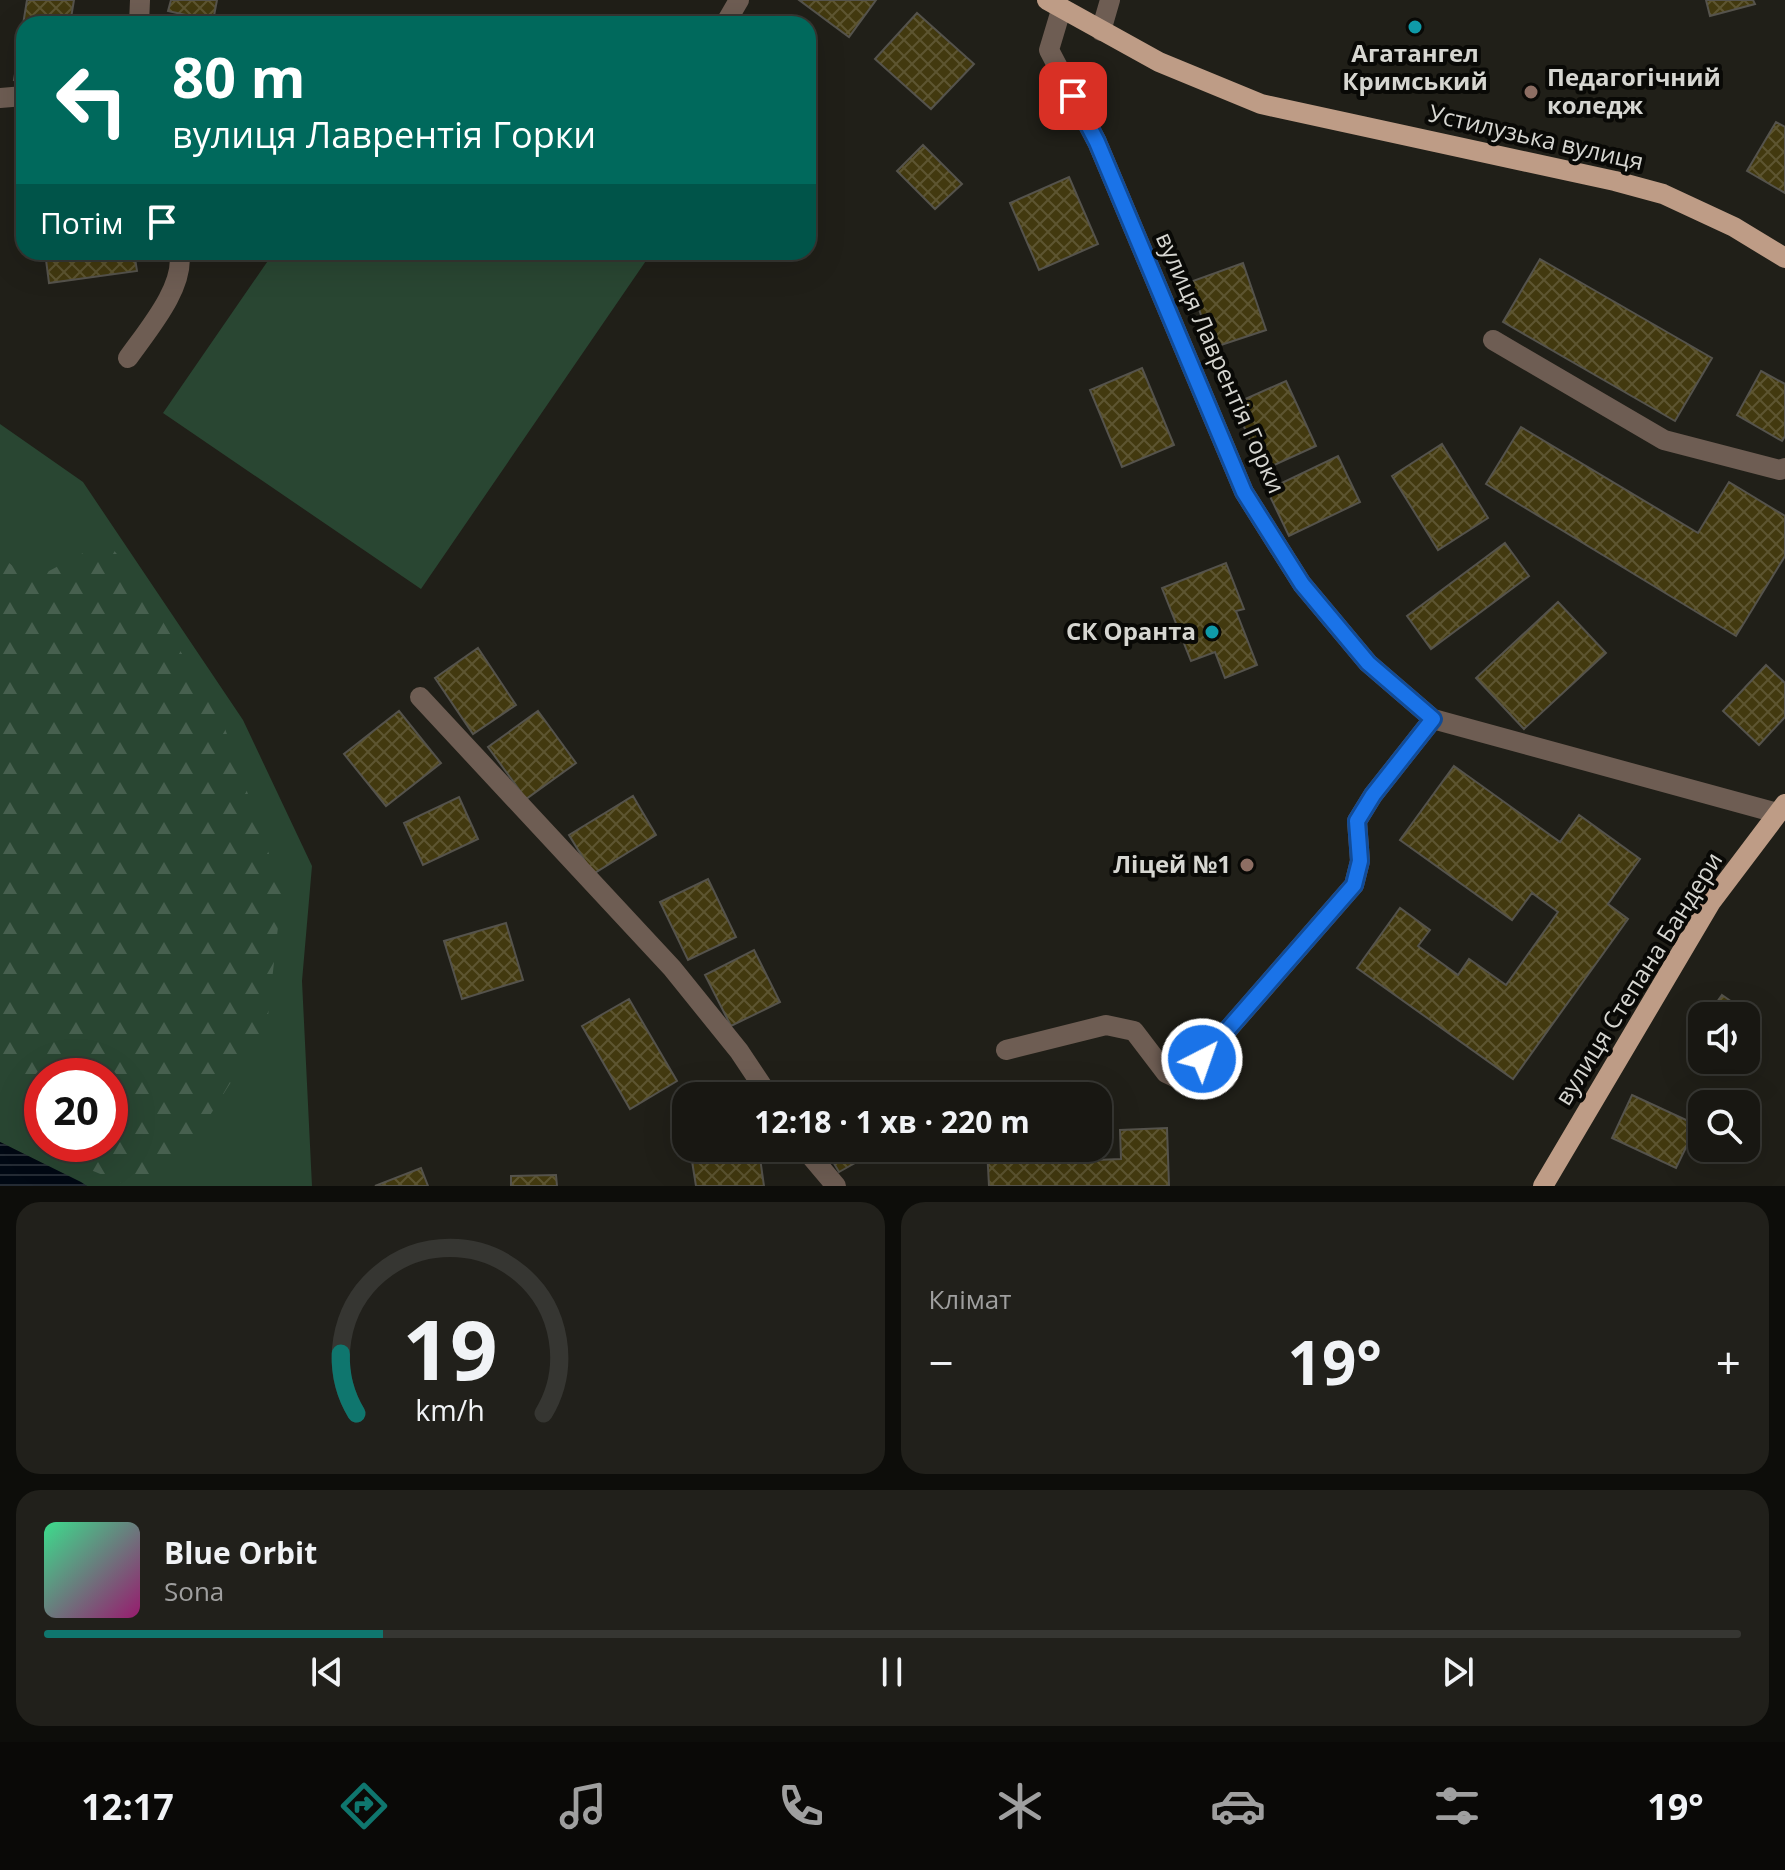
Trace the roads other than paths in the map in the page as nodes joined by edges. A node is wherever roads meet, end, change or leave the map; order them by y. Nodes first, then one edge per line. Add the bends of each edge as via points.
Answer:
1 (1110, 0) edge
2 (1054, 5) edge
3 (1101, 31) junction
4 (1785, 258) edge
5 (180, 260) edge
6 (1493, 340) dead end
7 (128, 358) dead end
8 (1785, 468) edge
9 (420, 697) dead end
10 (1433, 719) junction
11 (1781, 809) edge
12 (1006, 1050) dead end
13 (760, 1082) edge
14 (816, 1162) edge
15 (836, 1186) edge
16 (1543, 1186) edge

1 - 3 street
2 - 3 main road, Устилузька вулиця
2 - 10 street, вулиця Лаврентія Горки via 1049,50 1097,142 1244,492 1302,584 1368,663
3 - 4 main road, Устилузька вулиця via 1159,62 1261,104 1663,194
5 - 7 street via 171,294
6 - 8 street via 1664,440
9 - 13 street via 672,968
10 - 11 street, вулиця Лаврентія Горки
10 - 12 street via 1357,821 1360,861 1354,885 1183,1081 1166,1073 1134,1031 1106,1025
11 - 16 main road, вулиця Степана Бандери via 1711,902
14 - 15 street

